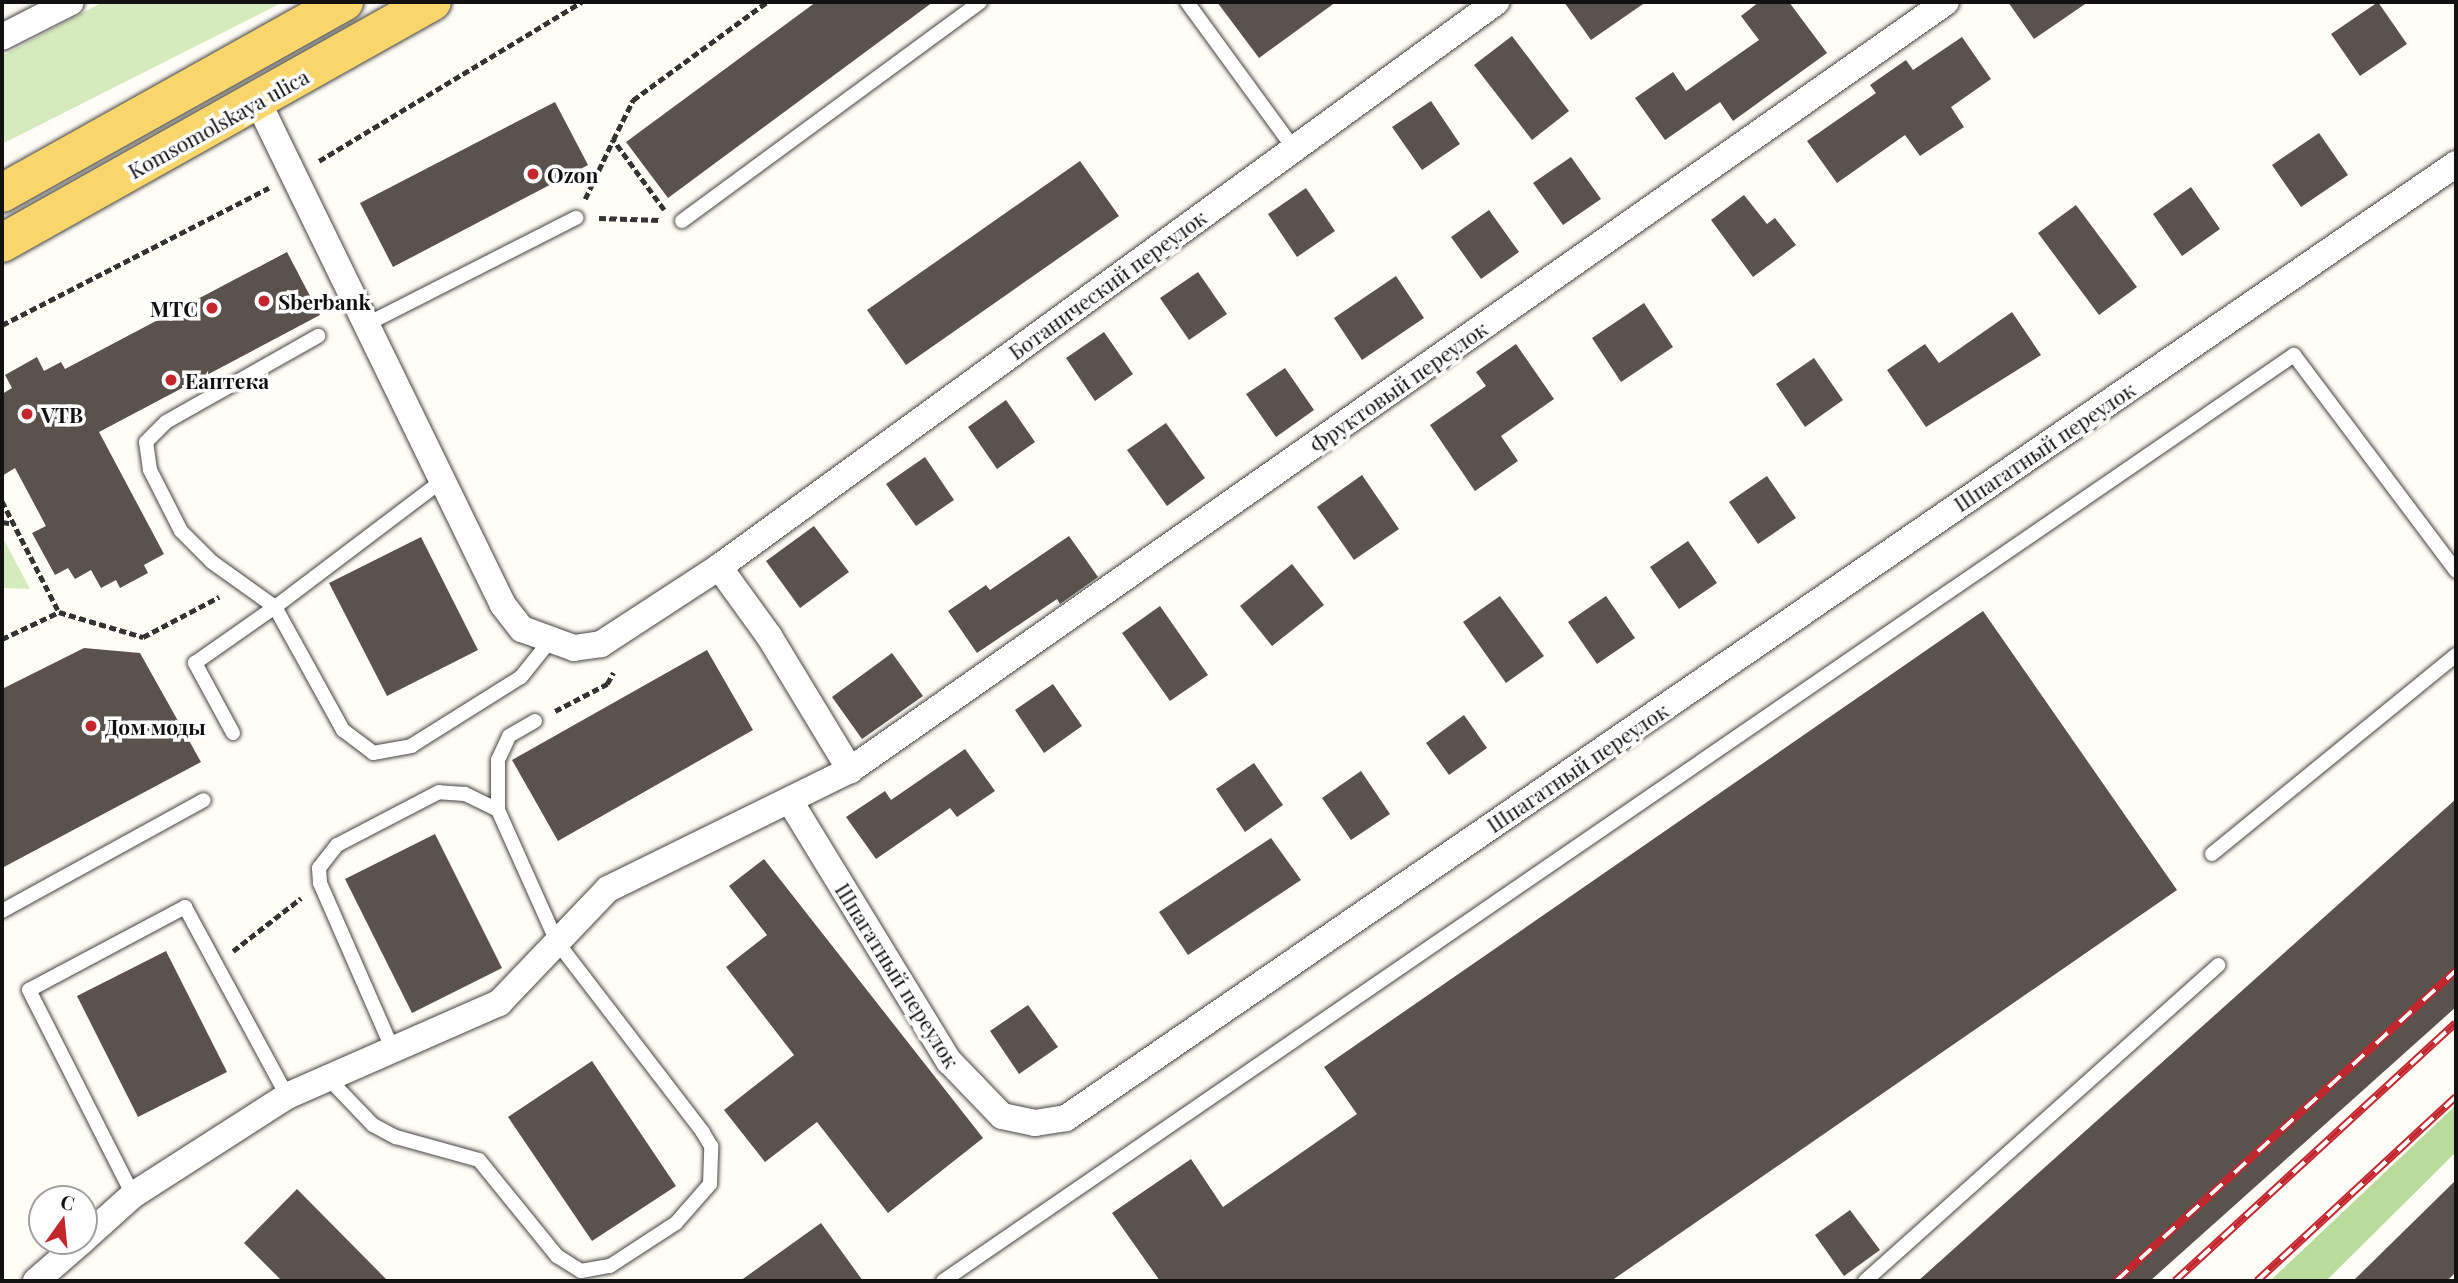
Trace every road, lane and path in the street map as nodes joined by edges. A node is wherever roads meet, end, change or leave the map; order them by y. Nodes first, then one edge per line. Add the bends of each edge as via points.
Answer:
1 (71, 2) edge
2 (344, 2) edge
3 (432, 2) edge
4 (767, 2) edge
5 (980, 2) edge
6 (1187, 2) edge
7 (1496, 2) edge
8 (1946, 2) edge
9 (2, 37) edge
10 (258, 102) junction
11 (613, 140) junction
12 (1294, 149) junction
13 (2456, 164) edge
14 (2, 193) edge
15 (576, 218) junction
16 (682, 221) dead end
17 (2, 243) edge
18 (365, 326) junction
19 (318, 336) dead end
20 (439, 483) junction
21 (2, 501) edge
22 (2, 522) edge
23 (14, 524) junction
24 (719, 567) junction
25 (2456, 571) edge
26 (242, 585) junction
27 (275, 607) junction
28 (59, 612) junction
29 (2, 639) edge
30 (550, 642) junction
31 (2456, 655) edge
32 (535, 721) dead end
33 (233, 733) dead end
34 (850, 770) junction
35 (204, 800) dead end
36 (790, 801) junction
37 (498, 810) junction
38 (2212, 854) dead end
39 (320, 883) junction
40 (2, 911) edge
41 (557, 942) junction
42 (216, 964) junction
43 (2218, 965) dead end
44 (392, 1048) junction
45 (327, 1076) junction
46 (287, 1096) junction
47 (133, 1195) junction
48 (98, 1226) edge
49 (66, 1255) edge
50 (36, 1281) edge
51 (943, 1281) edge
52 (1866, 1281) edge

1 - 9 street
2 - 14 main road, Komsomolskaya ulica
3 - 10 main road, Komsomolskaya ulica
4 - 11 path via 633,100
5 - 16 lane
6 - 12 lane
7 - 12 street, Ботанический переулок
8 - 34 street, Фруктовый переулок
10 - 17 main road, Komsomolskaya ulica
10 - 18 street
11 - 15 path
11 - 15 path via 672,221
12 - 24 street, Ботанический переулок
13 - 36 street, Шпагатный переулок via 1066,1118 1035,1123 1002,1116 949,1061
15 - 18 lane
18 - 20 street
19 - 26 lane via 166,422 146,442 150,470 181,531
20 - 27 lane
20 - 30 street via 503,605 522,629
21 - 23 path
22 - 23 path
23 - 28 path
24 - 30 street, Ботанический переулок via 601,644 574,648
24 - 34 street via 769,636
25 - 51 lane via 2294,355
26 - 27 lane
26 - 28 path via 143,636
27 - 30 lane via 343,730 373,753 411,746 521,677
27 - 33 lane via 195,663
28 - 29 path
31 - 38 lane
32 - 37 lane via 509,736 498,760
34 - 36 street, Фруктовый переулок
35 - 40 lane
36 - 41 street, Фруктовый переулок via 608,889
37 - 39 lane via 465,794 439,792 337,845 319,867
37 - 41 lane
39 - 42 path
39 - 44 lane
41 - 44 street via 499,1003
41 - 45 lane via 711,1146 713,1166 705,1194 676,1223 610,1266 581,1271 573,1267 558,1256 480,1160 396,1137 373,1125
42 - 46 lane
42 - 47 lane via 185,907 29,990
43 - 52 lane
44 - 45 street
45 - 46 street
46 - 47 street
47 - 48 street
49 - 50 street

